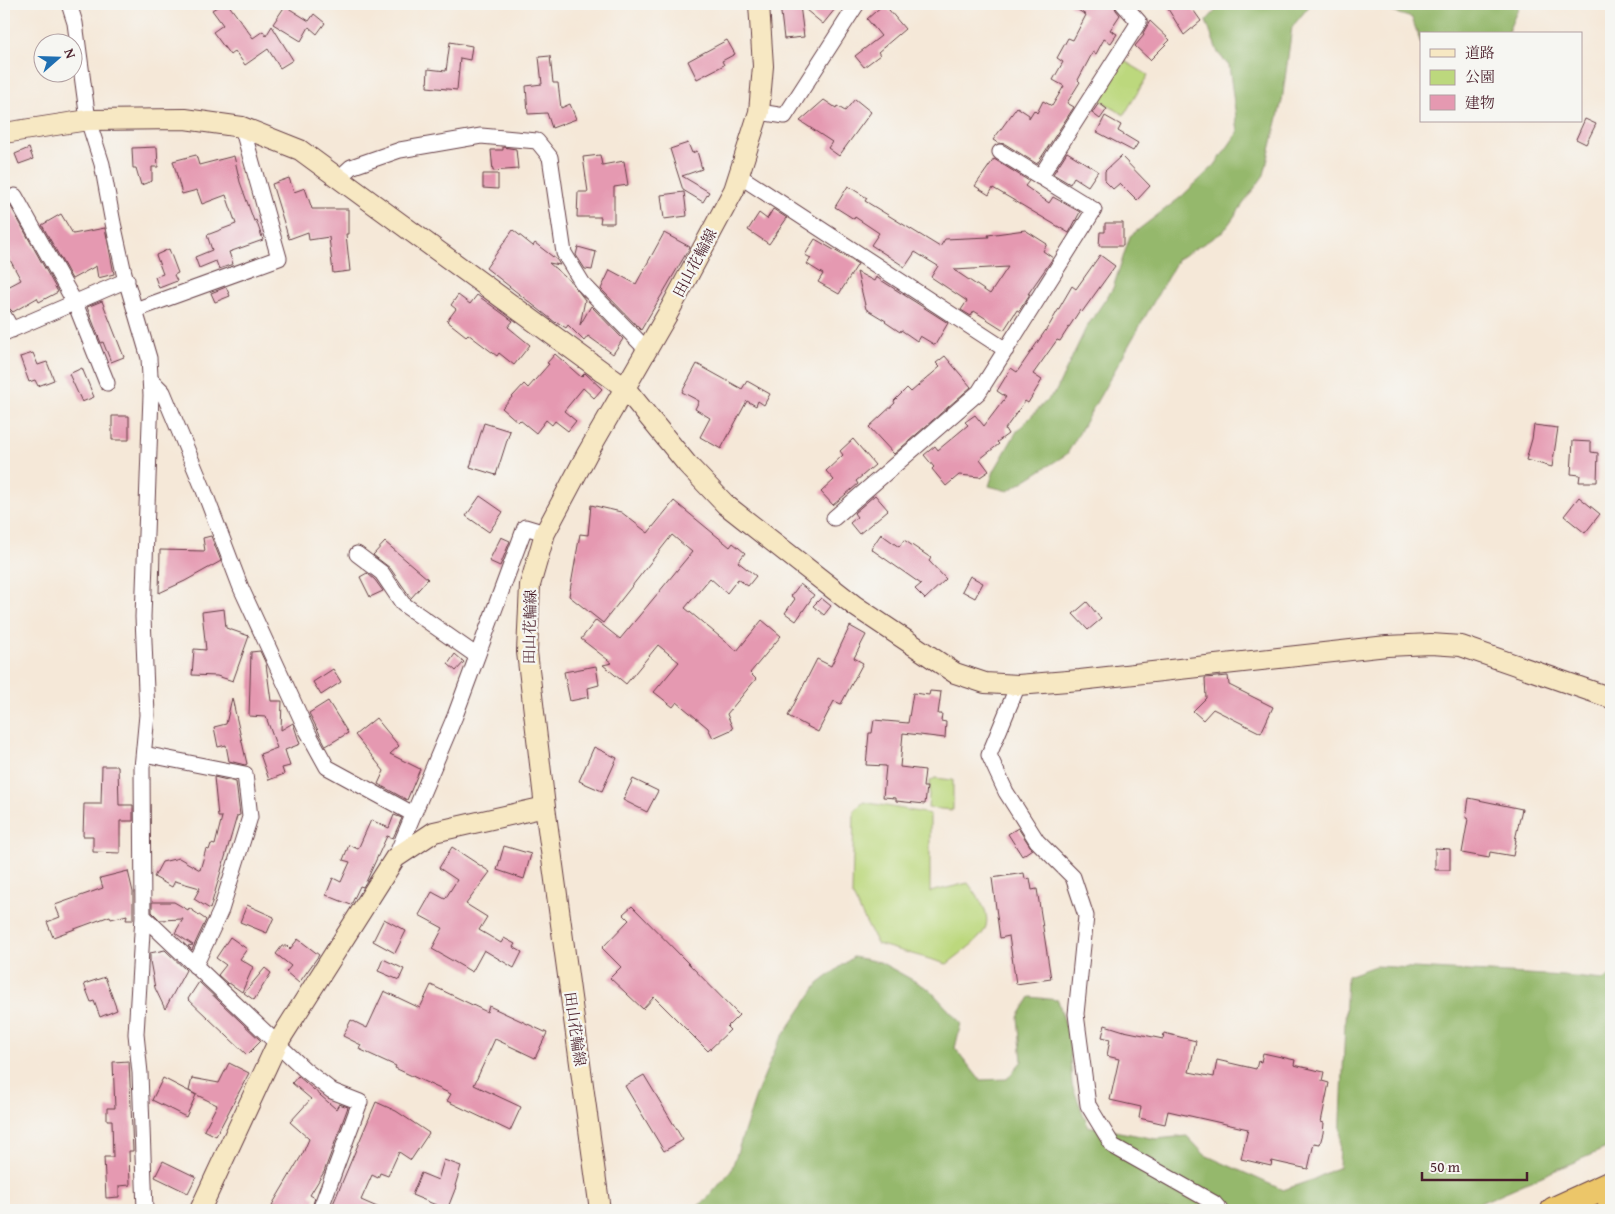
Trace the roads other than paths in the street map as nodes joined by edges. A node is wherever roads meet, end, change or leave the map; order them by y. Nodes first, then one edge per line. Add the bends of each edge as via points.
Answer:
1 (69, 4) edge
2 (759, 4) edge
3 (857, 4) edge
4 (1124, 4) edge
5 (758, 112) junction
6 (88, 120) junction
7 (242, 126) junction
8 (4, 134) edge
9 (1000, 152) dead end
10 (738, 175) junction
11 (340, 177) junction
12 (1040, 177) junction
13 (15, 196) dead end
14 (127, 280) junction
15 (75, 303) junction
16 (135, 310) junction
17 (4, 316) edge
18 (8, 332) edge
19 (647, 350) junction
20 (1006, 350) junction
21 (150, 379) junction
22 (107, 383) dead end
23 (625, 388) junction
24 (834, 518) dead end
25 (545, 533) junction
26 (357, 554) dead end
27 (477, 656) junction
28 (1018, 685) junction
29 (1611, 698) edge
30 (144, 754) junction
31 (545, 807) junction
32 (413, 814) junction
33 (395, 858) junction
34 (143, 916) junction
35 (195, 966) junction
36 (277, 1044) junction
37 (1611, 1184) edge
38 (145, 1210) edge
39 (200, 1210) edge
40 (322, 1210) edge
41 (600, 1210) edge
42 (1220, 1210) edge
43 (1554, 1210) edge

1 - 6 street via 75,23
2 - 5 street, 田山花輪線 via 763,66
3 - 5 street via 785,116
4 - 12 street via 1139,22
5 - 10 street, 田山花輪線
6 - 7 street via 185,119
6 - 8 street
6 - 14 street via 102,164
7 - 11 street via 300,150
7 - 16 street via 278,258
9 - 12 street
10 - 19 street, 田山花輪線 via 734,190
10 - 20 street
11 - 19 street via 351,167 400,150 481,136 537,141 550,157 564,252 583,284
11 - 23 street
12 - 20 street via 1094,210
13 - 15 street
14 - 15 street
14 - 16 street
15 - 18 street
15 - 22 street
16 - 21 street via 149,358
17 - 18 street
19 - 23 street, 田山花輪線
20 - 24 street via 979,392
21 - 30 street via 143,617 147,715
21 - 32 street via 163,392 241,588 305,727 327,767
23 - 25 street, 田山花輪線
23 - 28 street via 687,464 726,505 855,606 955,673 985,683
25 - 27 street via 525,527
25 - 31 street, 田山花輪線 via 530,585 527,652
26 - 27 street via 382,573 403,604
27 - 32 street
28 - 29 street via 1431,644 1462,646
28 - 42 street via 989,755 1006,792 1038,842 1074,877 1086,916 1076,1014 1088,1104 1113,1146 1214,1203
30 - 34 street
30 - 35 street via 246,774 250,818 221,910
31 - 33 street via 434,832
31 - 41 street, 田山花輪線
32 - 33 street
33 - 36 street
34 - 35 street
34 - 38 street via 136,1034
35 - 36 street
36 - 39 street
36 - 40 street via 332,1091 360,1102
37 - 43 highway

